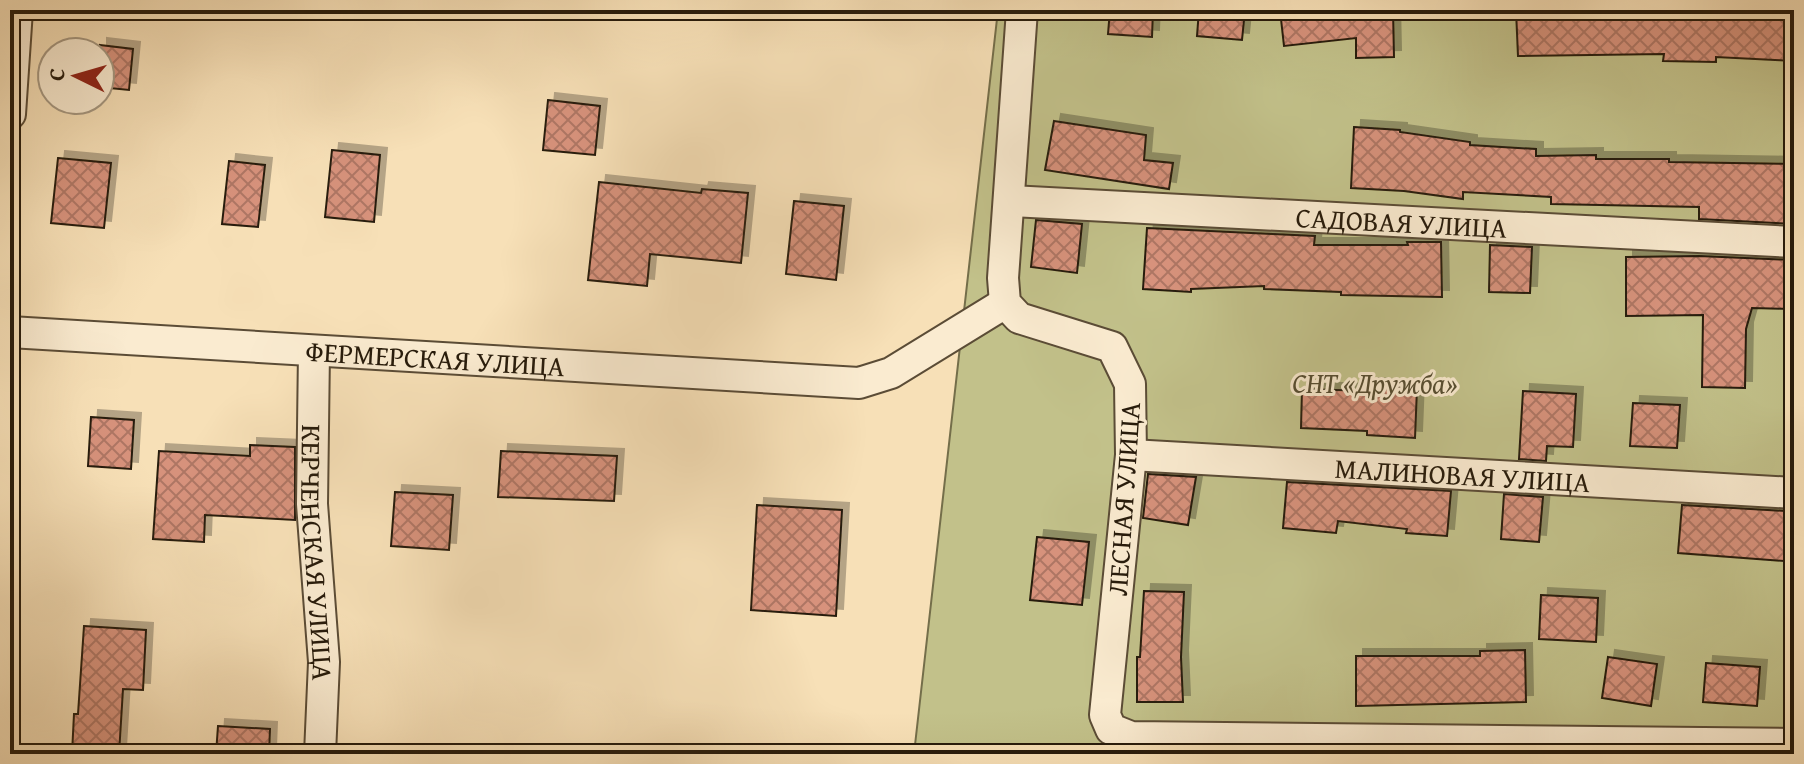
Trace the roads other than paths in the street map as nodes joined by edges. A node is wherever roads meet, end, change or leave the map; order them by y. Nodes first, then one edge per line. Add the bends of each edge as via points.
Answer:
1 (17, 10) edge
2 (1022, 10) edge
3 (10, 114) edge
4 (1010, 201) junction
5 (1794, 242) edge
6 (1005, 303) junction
7 (10, 332) edge
8 (314, 351) junction
9 (1131, 455) junction
10 (1794, 493) edge
11 (1794, 744) edge
12 (320, 754) edge

1 - 3 street
2 - 4 street
4 - 5 street, САДОВАЯ УЛИЦА
4 - 6 street
6 - 8 street, ФЕРМЕРСКАЯ УЛИЦА via 891,373 859,383
6 - 9 street, ЛЕСНАЯ УЛИЦА via 1019,318 1112,347 1130,384
7 - 8 street, ФЕРМЕРСКАЯ УЛИЦА
8 - 12 street, КЕРЧЕНСКАЯ УЛИЦА via 312,504 324,662
9 - 10 street, МАЛИНОВАЯ УЛИЦА
9 - 11 street, ЛЕСНАЯ УЛИЦА via 1105,715 1111,729 1131,737

